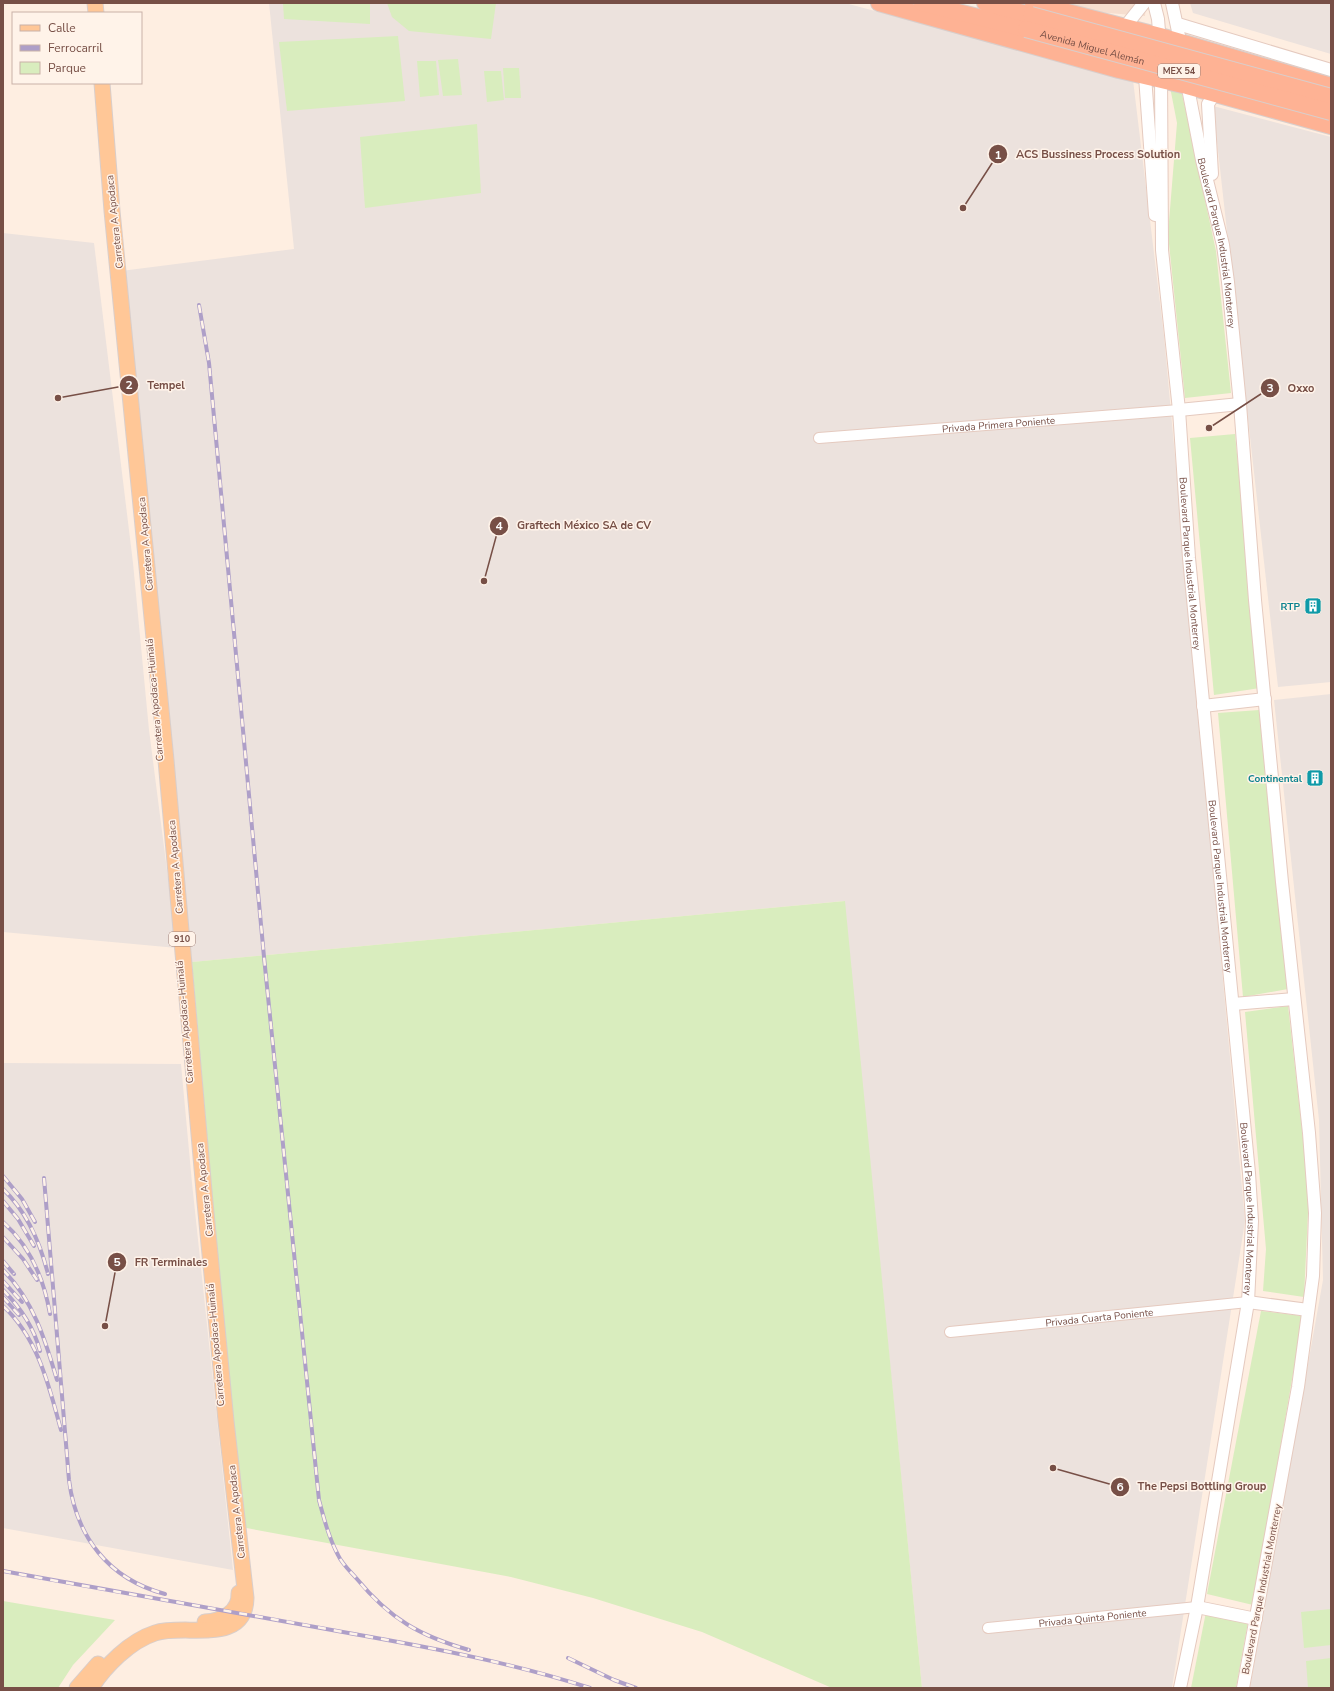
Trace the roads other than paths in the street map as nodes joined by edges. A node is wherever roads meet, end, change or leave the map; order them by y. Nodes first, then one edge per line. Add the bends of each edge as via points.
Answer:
1 (879, 3) edge
2 (922, 3) edge
3 (985, 3) edge
4 (1144, 3) edge
5 (1154, 3) edge
6 (1172, 3) edge
7 (1030, 16) edge
8 (1178, 24) junction
9 (1124, 28) junction
10 (1160, 36) junction
11 (1182, 42) junction
12 (1228, 56) junction
13 (1119, 70) junction
14 (1331, 70) edge
15 (1145, 76) junction
16 (1331, 76) edge
17 (1305, 79) junction
18 (1161, 80) junction
19 (97, 84) edge
20 (102, 84) edge
21 (1186, 86) junction
22 (1331, 86) edge
23 (1217, 94) junction
24 (1331, 97) edge
25 (1331, 112) edge
26 (1331, 126) edge
27 (1216, 211) junction
28 (1162, 250) junction
29 (1240, 404) junction
30 (1179, 410) junction
31 (819, 438) dead end
32 (1265, 699) junction
33 (1203, 706) junction
34 (1294, 999) junction
35 (1233, 1004) junction
36 (1248, 1302) junction
37 (1308, 1310) junction
38 (950, 1332) dead end
39 (1197, 1607) junction
40 (1256, 1618) junction
41 (988, 1628) dead end
42 (77, 1688) edge
43 (91, 1688) edge
44 (1180, 1688) edge
45 (1242, 1688) edge

1 - 13 highway
2 - 7 highway, Avenida Miguel Alemán / MEX 54
3 - 7 highway, Avenida Miguel Alemán / MEX 54
4 - 9 street
5 - 10 street, Boulevard Parque Industrial Monterrey
6 - 8 street, Boulevard Parque Industrial Monterrey
7 - 9 highway
7 - 24 highway, Avenida Miguel Alemán / MEX 54, bridge
7 - 25 highway, Avenida Miguel Alemán / MEX 54, bridge
8 - 11 street, Boulevard Parque Industrial Monterrey
8 - 14 street
9 - 10 highway
9 - 13 highway via 1128,48 1125,61
10 - 11 highway
10 - 18 street, Boulevard Parque Industrial Monterrey
11 - 12 highway
11 - 21 street, Boulevard Parque Industrial Monterrey
12 - 17 highway
12 - 23 highway via 1219,55 1211,59 1204,69 1207,85
13 - 15 highway
15 - 18 highway
15 - 28 street via 1154,208
16 - 17 street
17 - 22 highway
18 - 21 highway
18 - 28 street, Boulevard Parque Industrial Monterrey
19 - 42 main road, Carretera Apodaca-Huinalá / 910 via 214,1347 240,1596 234,1610 223,1618 164,1623 138,1632 107,1655
20 - 43 main road, Carretera A Apodaca / 910 via 200,1150 246,1607 241,1617 228,1627 163,1630 142,1638 116,1659
21 - 23 highway
21 - 27 street, Boulevard Parque Industrial Monterrey
23 - 26 highway
23 - 27 street via 1208,104
27 - 29 street, Boulevard Parque Industrial Monterrey via 1223,245
28 - 30 street, Boulevard Parque Industrial Monterrey
29 - 30 street
29 - 32 street, Boulevard Parque Industrial Monterrey
30 - 31 street, Privada Primera Poniente
30 - 33 street, Boulevard Parque Industrial Monterrey
32 - 33 street
32 - 34 street, Boulevard Parque Industrial Monterrey
33 - 35 street, Boulevard Parque Industrial Monterrey
34 - 35 street
34 - 37 street, Boulevard Parque Industrial Monterrey via 1315,1213 1313,1276
35 - 36 street, Boulevard Parque Industrial Monterrey via 1251,1196 1252,1233
36 - 37 street
36 - 38 street, Privada Cuarta Poniente
36 - 39 street, Boulevard Parque Industrial Monterrey
37 - 40 street, Boulevard Parque Industrial Monterrey via 1295,1402
39 - 40 street
39 - 41 street, Privada Quinta Poniente
39 - 44 street, Boulevard Parque Industrial Monterrey
40 - 45 street, Boulevard Parque Industrial Monterrey

